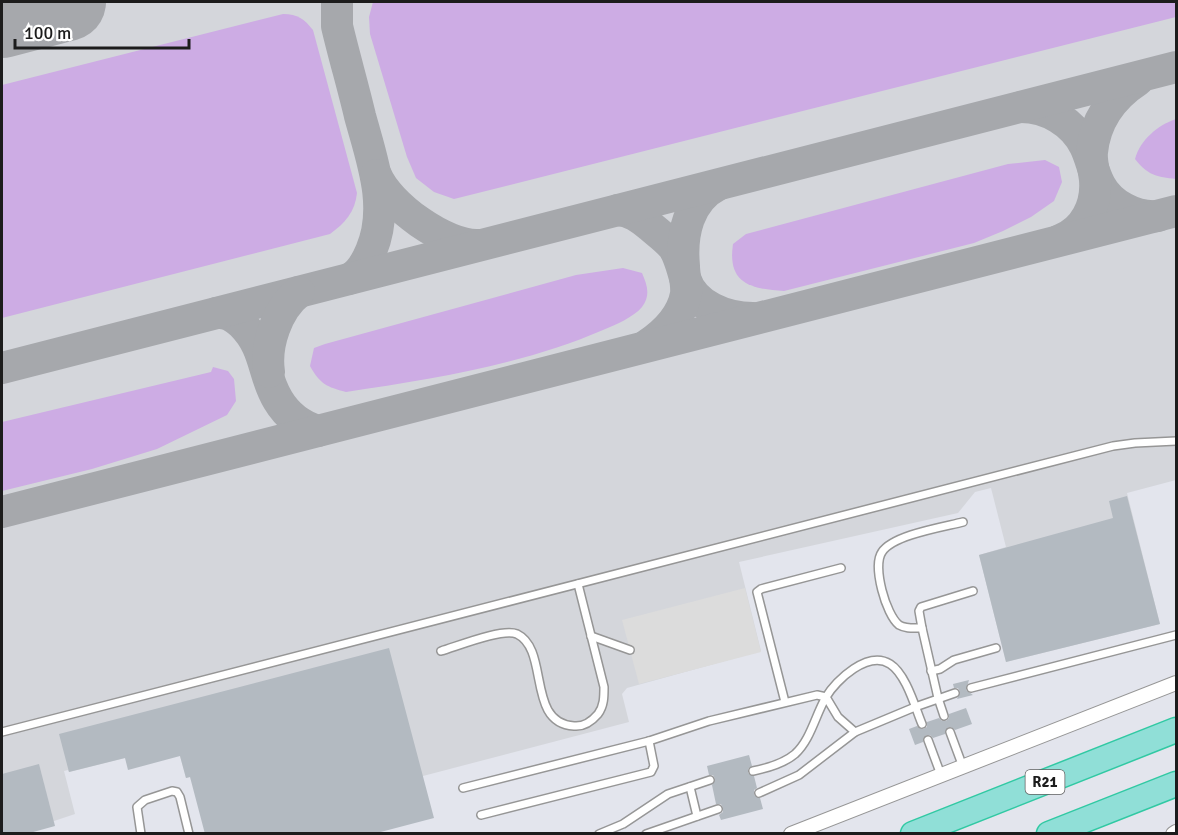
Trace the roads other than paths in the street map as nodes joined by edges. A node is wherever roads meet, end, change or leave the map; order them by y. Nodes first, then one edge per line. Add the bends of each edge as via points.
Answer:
1 (1176, 441) edge
2 (963, 522) dead end
3 (841, 568) dead end
4 (578, 584) junction
5 (973, 591) dead end
6 (922, 628) junction
7 (1176, 635) edge
8 (591, 636) junction
9 (996, 648) dead end
10 (630, 650) dead end
11 (441, 651) dead end
12 (931, 671) junction
13 (1176, 683) edge
14 (971, 688) dead end
15 (955, 693) dead end
16 (826, 697) junction
17 (938, 698) junction
18 (785, 702) junction
19 (915, 707) junction
20 (944, 716) dead end
21 (922, 724) dead end
22 (1176, 730) edge
23 (2, 732) edge
24 (855, 732) junction
25 (950, 732) dead end
26 (928, 740) dead end
27 (649, 741) junction
28 (963, 766) junction
29 (753, 771) dead end
30 (941, 775) junction
31 (710, 780) dead end
32 (1176, 784) edge
33 (690, 787) junction
34 (463, 788) dead end
35 (759, 794) dead end
36 (718, 809) dead end
37 (481, 815) dead end
38 (698, 816) junction
39 (141, 834) edge
40 (189, 834) edge
41 (599, 834) edge
42 (646, 834) edge
43 (791, 834) edge
44 (912, 834) edge
45 (1050, 834) edge

1 - 4 lane via 1113,447
2 - 6 lane via 901,539 890,544 878,560 891,615 902,626
3 - 18 lane via 757,592
4 - 8 lane
4 - 23 lane
5 - 6 lane via 921,607
6 - 12 lane
7 - 14 lane
8 - 10 lane
8 - 11 lane via 604,699 594,719 576,726 556,720 550,713 529,644 518,635 498,634
9 - 12 lane
12 - 17 lane
13 - 28 street
15 - 17 lane
16 - 18 lane via 817,695
16 - 19 lane via 841,677 853,669 882,661 890,664 904,681
16 - 24 lane via 838,717
16 - 29 lane via 795,754 772,767
17 - 19 lane
17 - 20 lane
18 - 27 lane
19 - 21 lane
19 - 24 lane
22 - 44 highway, R21
24 - 35 lane via 805,770
25 - 28 lane
26 - 30 lane
27 - 34 lane
27 - 37 lane via 654,766 651,772
28 - 30 street
30 - 43 street
31 - 33 lane
32 - 45 highway
33 - 38 lane
33 - 41 lane via 668,794 623,824
36 - 38 lane
38 - 42 lane
39 - 40 lane via 136,807 172,791 180,797

